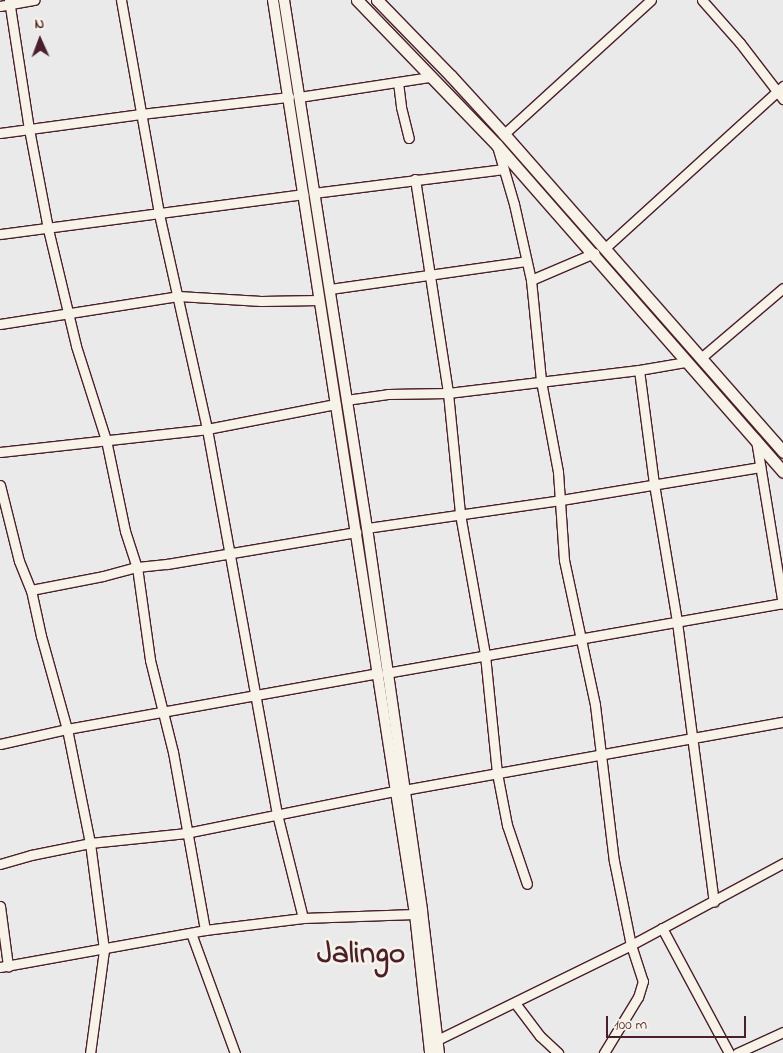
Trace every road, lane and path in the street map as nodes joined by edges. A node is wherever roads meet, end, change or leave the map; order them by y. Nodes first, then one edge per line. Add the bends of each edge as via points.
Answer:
1 (34, 0) edge
2 (121, 0) edge
3 (273, 0) edge
4 (284, 0) edge
5 (357, 0) edge
6 (377, 0) edge
7 (651, 0) edge
8 (702, 0) edge
9 (9, 2) edge
10 (0, 6) edge
11 (430, 76) junction
12 (398, 82) junction
13 (781, 92) edge
14 (294, 97) junction
15 (141, 114) junction
16 (29, 129) junction
17 (0, 133) edge
18 (504, 134) junction
19 (409, 138) dead end
20 (497, 145) junction
21 (503, 169) junction
22 (415, 180) junction
23 (314, 193) junction
24 (303, 194) junction
25 (158, 214) junction
26 (48, 230) junction
27 (0, 234) edge
28 (605, 248) junction
29 (594, 254) junction
30 (526, 261) junction
31 (431, 276) junction
32 (531, 280) junction
33 (783, 288) edge
34 (330, 289) junction
35 (178, 296) junction
36 (319, 300) junction
37 (68, 313) junction
38 (0, 324) edge
39 (702, 356) junction
40 (686, 362) junction
41 (639, 370) junction
42 (541, 381) junction
43 (448, 393) junction
44 (346, 400) junction
45 (336, 404) junction
46 (207, 429) junction
47 (106, 440) junction
48 (756, 440) junction
49 (0, 452) edge
50 (783, 452) edge
51 (760, 467) junction
52 (783, 472) edge
53 (654, 484) junction
54 (0, 485) edge
55 (561, 500) junction
56 (460, 514) junction
57 (367, 528) junction
58 (356, 532) junction
59 (231, 552) junction
60 (137, 567) junction
61 (31, 590) junction
62 (783, 603) edge
63 (677, 622) junction
64 (580, 638) junction
65 (485, 655) junction
66 (382, 673) junction
67 (257, 696) junction
68 (163, 713) junction
69 (783, 722) edge
70 (67, 729) junction
71 (692, 739) junction
72 (0, 744) edge
73 (602, 755) junction
74 (496, 773) junction
75 (399, 790) junction
76 (277, 814) junction
77 (186, 833) junction
78 (90, 843) junction
79 (783, 863) edge
80 (0, 864) edge
81 (527, 884) dead end
82 (714, 902) junction
83 (0, 906) edge
84 (415, 914) junction
85 (303, 918) junction
86 (662, 928) junction
87 (205, 930) junction
88 (191, 933) junction
89 (631, 945) junction
90 (104, 950) junction
91 (4, 966) edge
92 (515, 1003) junction
93 (783, 1032) edge
94 (432, 1046) edge
95 (90, 1053) edge
96 (235, 1053) edge
97 (439, 1053) edge
98 (558, 1053) edge
99 (604, 1053) edge
100 (729, 1053) edge
101 (737, 1053) edge

1 - 9 street
2 - 15 street
3 - 14 street
4 - 14 street
5 - 11 main road
6 - 18 main road
7 - 18 street
8 - 13 street
9 - 10 street
9 - 16 street
11 - 12 street
11 - 20 main road
12 - 14 street
12 - 19 street
13 - 28 street
14 - 15 street
14 - 23 street
14 - 24 street
15 - 16 street
15 - 25 street
16 - 17 street
16 - 26 street
18 - 28 main road
20 - 21 street
20 - 29 main road
21 - 22 street
21 - 30 street
22 - 23 street
22 - 31 street
23 - 34 street
24 - 25 street
24 - 36 street
25 - 26 street
25 - 35 street
26 - 27 street
26 - 37 street
28 - 39 main road
29 - 32 street
29 - 40 main road
30 - 31 street
30 - 32 street
31 - 34 street
31 - 43 street
32 - 42 street
33 - 39 street
34 - 44 street
35 - 36 street
35 - 37 street
35 - 46 street
36 - 45 street
37 - 38 street
37 - 47 street
39 - 50 main road
40 - 41 street
40 - 48 main road
41 - 42 street
41 - 53 street
42 - 43 street
42 - 55 street
43 - 44 street via 388,394
43 - 56 street
44 - 57 street
45 - 46 street
45 - 58 street
46 - 47 street
46 - 59 street
47 - 49 street
47 - 60 street via 125,531
48 - 51 street
48 - 52 main road
51 - 53 street
51 - 62 street
53 - 55 street
53 - 63 street
54 - 61 street via 19,560
55 - 56 street
55 - 64 street via 564,560
56 - 57 street
56 - 65 street
57 - 66 street
58 - 59 street
58 - 66 street
59 - 60 street
59 - 67 street
60 - 61 street
60 - 68 street via 150,660
61 - 70 street
62 - 63 street
63 - 64 street
63 - 71 street
64 - 65 street
64 - 73 street
65 - 66 street
65 - 74 street
66 - 67 street
66 - 75 street
67 - 68 street
67 - 76 street
68 - 70 street
68 - 77 street
69 - 71 street
70 - 72 street
70 - 78 street
71 - 73 street
71 - 82 street
73 - 74 street
73 - 89 street via 607,814
74 - 75 street
74 - 81 street
75 - 76 street
75 - 84 street
75 - 94 street via 422,911
76 - 77 street
76 - 85 street
77 - 78 street
77 - 87 street
78 - 80 street
78 - 90 street
79 - 82 street
82 - 86 street
83 - 91 street
84 - 85 street
84 - 94 street
85 - 87 street
86 - 89 street
86 - 100 street
87 - 88 street
88 - 90 street
88 - 96 street
89 - 92 street
89 - 99 street via 643,981 635,1004
90 - 91 street
90 - 95 street
92 - 94 street
92 - 98 street via 540,1036
93 - 101 street
94 - 97 street

